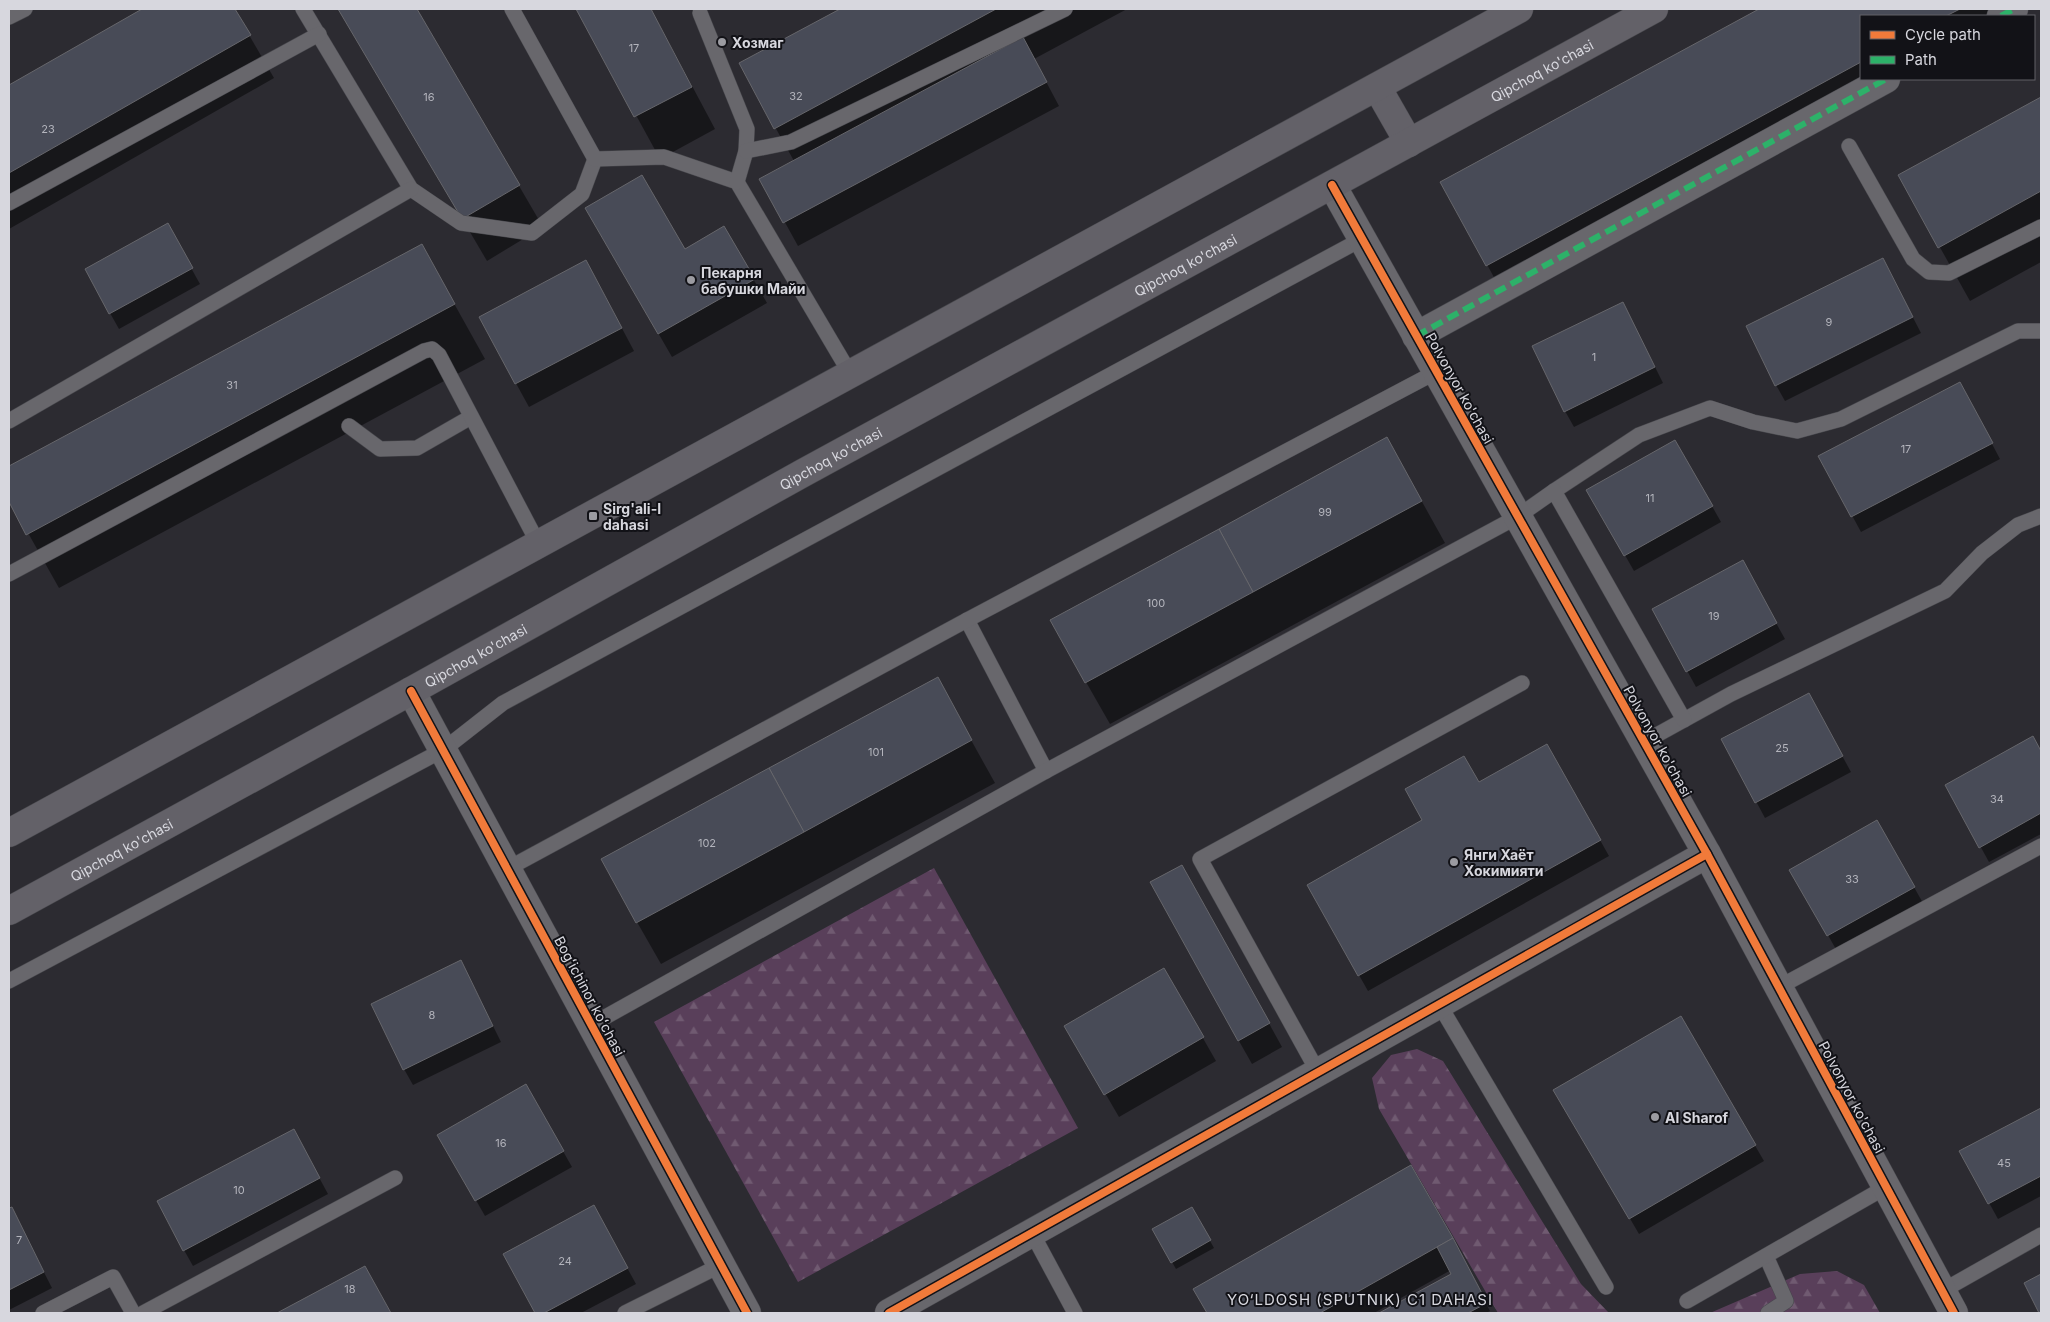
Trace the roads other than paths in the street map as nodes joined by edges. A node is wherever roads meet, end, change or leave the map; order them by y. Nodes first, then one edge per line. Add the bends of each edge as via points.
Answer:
1 (25, 9) edge
2 (303, 9) edge
3 (512, 9) edge
4 (1065, 9) edge
5 (1520, 9) edge
6 (1654, 9) edge
7 (2014, 9) edge
8 (701, 10) edge
9 (2003, 15) edge
10 (9, 17) edge
11 (318, 34) junction
12 (1884, 80) edge
13 (1377, 87) junction
14 (1409, 143) junction
15 (1849, 146) dead end
16 (746, 151) junction
17 (595, 159) junction
18 (738, 182) junction
19 (1332, 185) junction
20 (411, 189) junction
21 (9, 203) edge
22 (2041, 227) edge
23 (1362, 239) junction
24 (2041, 331) edge
25 (1416, 336) junction
26 (1436, 372) junction
27 (851, 375) junction
28 (471, 417) junction
29 (9, 421) edge
30 (349, 426) dead end
31 (1554, 491) junction
32 (2041, 516) edge
33 (1517, 517) junction
34 (539, 545) junction
35 (9, 574) edge
36 (967, 620) junction
37 (1522, 684) dead end
38 (411, 692) junction
39 (1684, 720) junction
40 (1644, 742) junction
41 (443, 750) junction
42 (1046, 771) junction
43 (9, 834) edge
44 (2041, 846) edge
45 (1707, 854) junction
46 (507, 869) junction
47 (9, 911) edge
48 (9, 981) edge
49 (1779, 987) junction
50 (1439, 1004) junction
51 (591, 1025) junction
52 (1318, 1072) junction
53 (395, 1178) dead end
54 (1886, 1187) junction
55 (1032, 1233) junction
56 (2041, 1235) edge
57 (1766, 1256) junction
58 (721, 1265) junction
59 (1606, 1287) dead end
60 (1687, 1301) dead end
61 (1948, 1302) edge
62 (43, 1313) edge
63 (133, 1313) edge
64 (143, 1313) edge
65 (625, 1313) edge
66 (747, 1313) edge
67 (889, 1313) edge
68 (1075, 1313) edge
69 (1768, 1313) edge

1 - 10 lane
2 - 11 lane
3 - 17 lane
4 - 16 lane via 791,142
5 - 13 main road
6 - 14 main road, Qipchoq ko'chasi
7 - 9 street
8 - 16 lane via 746,129
11 - 20 lane
11 - 21 lane
12 - 25 street
13 - 14 main road
13 - 27 main road
14 - 19 main road, Qipchoq ko'chasi
15 - 22 lane via 1913,259 1929,272 1949,274
16 - 18 lane
17 - 18 lane via 664,157
17 - 20 lane via 582,194 532,233 461,223
18 - 27 lane
19 - 23 street, Polvonyor ko'chasi
19 - 38 main road, Qipchoq ko'chasi
20 - 29 lane
23 - 25 street, Polvonyor ko'chasi
23 - 41 lane via 503,703
24 - 31 lane via 2018,331 1841,419 1797,431 1753,422 1710,408 1640,435
25 - 26 street, Polvonyor ko'chasi
26 - 33 street, Polvonyor ko'chasi
26 - 36 lane
27 - 34 main road
28 - 30 lane via 417,448 380,449
28 - 34 lane
28 - 35 lane via 432,349
31 - 33 lane
31 - 39 lane
32 - 39 lane via 2018,525 1982,553 1945,591
33 - 40 street, Polvonyor ko'chasi
33 - 42 lane
34 - 43 main road
36 - 42 lane
36 - 46 lane
37 - 52 lane via 1200,859
38 - 41 street, Bogʻichinor koʻchasi
38 - 47 main road, Qipchoq ko'chasi
39 - 40 lane
40 - 45 street, Polvonyor ko'chasi
41 - 46 street, Bogʻichinor koʻchasi
41 - 48 lane
42 - 51 lane
44 - 49 lane
45 - 49 street, Polvonyor ko'chasi
45 - 50 street
46 - 51 street, Bogʻichinor koʻchasi
49 - 54 street, Polvonyor ko'chasi
50 - 52 street
50 - 59 lane
51 - 58 street, Bogʻichinor koʻchasi
52 - 55 street
53 - 64 lane
54 - 57 lane
54 - 61 street, Polvonyor ko'chasi
55 - 67 street
55 - 68 lane
56 - 61 lane
57 - 60 lane
57 - 69 lane via 1786,1301
58 - 65 lane
58 - 66 street, Bogʻichinor koʻchasi
62 - 63 lane via 113,1277

